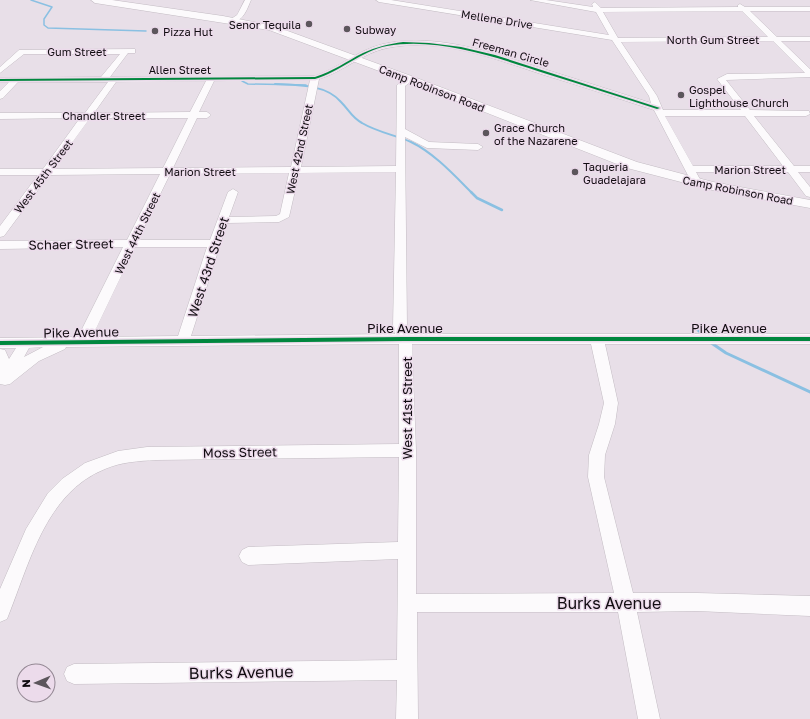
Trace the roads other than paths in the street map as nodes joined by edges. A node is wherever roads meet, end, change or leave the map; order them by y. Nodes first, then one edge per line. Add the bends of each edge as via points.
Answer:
1 (95, 0) edge
2 (248, 0) edge
3 (380, 0) edge
4 (533, 0) edge
5 (593, 0) edge
6 (734, 0) edge
7 (744, 9) junction
8 (810, 9) edge
9 (599, 10) junction
10 (233, 20) junction
11 (615, 39) junction
12 (775, 39) junction
13 (810, 39) edge
14 (132, 50) dead end
15 (123, 52) junction
16 (356, 58) junction
17 (0, 70) edge
18 (810, 74) edge
19 (109, 79) junction
20 (211, 79) junction
21 (410, 79) junction
22 (0, 80) edge
23 (16, 80) junction
24 (313, 84) junction
25 (0, 96) edge
26 (659, 111) junction
27 (747, 113) junction
28 (806, 113) dead end
29 (88, 115) junction
30 (194, 115) junction
31 (207, 115) dead end
32 (0, 116) edge
33 (400, 135) junction
34 (478, 147) dead end
35 (400, 169) junction
36 (791, 169) junction
37 (810, 169) edge
38 (294, 170) junction
39 (690, 170) junction
40 (167, 171) junction
41 (0, 172) edge
42 (46, 172) junction
43 (697, 183) junction
44 (233, 192) dead end
45 (810, 194) edge
46 (780, 199) junction
47 (810, 204) edge
48 (810, 211) edge
49 (224, 220) junction
50 (0, 234) edge
51 (214, 243) junction
52 (132, 244) junction
53 (0, 245) edge
54 (403, 339) junction
55 (810, 339) edge
56 (597, 340) junction
57 (183, 341) junction
58 (83, 342) junction
59 (0, 343) edge
60 (25, 343) junction
61 (67, 343) junction
62 (0, 354) edge
63 (2, 383) edge
64 (408, 450) junction
65 (407, 550) junction
66 (248, 556) dead end
67 (407, 603) junction
68 (626, 603) junction
69 (810, 606) edge
70 (0, 612) edge
71 (407, 670) junction
72 (74, 674) dead end
73 (407, 719) edge
74 (649, 719) edge

1 - 10 main road, Camp Robinson Road
2 - 10 street via 240,16
3 - 11 street, Mellene Drive
4 - 9 street
5 - 9 street
6 - 7 street
7 - 8 street
7 - 9 street
7 - 12 street
9 - 11 street
10 - 16 main road, Camp Robinson Road via 284,32
11 - 12 street, North Gum Street
11 - 26 street via 653,96
12 - 13 street, North Gum Street
12 - 18 street
14 - 15 street, Gum Street
15 - 17 street, Gum Street via 22,52
15 - 19 street, West 45th Street
16 - 21 main road, Camp Robinson Road
16 - 24 street, Allen Street
16 - 26 street, Freeman Circle via 378,48 397,44 430,44 461,48 494,56
18 - 27 street via 722,77
19 - 20 street, Allen Street
19 - 23 street, Allen Street
19 - 29 street, West 45th Street
20 - 24 street, Allen Street
20 - 30 street, West 44th Street
21 - 33 street, West 41st Street via 401,85
21 - 43 main road, Camp Robinson Road via 632,165
22 - 23 street, Allen Street
23 - 25 street
24 - 38 street, West 42nd Street
26 - 27 street
26 - 39 street
27 - 28 street
27 - 36 street
29 - 30 street, Chandler Street
29 - 32 street, Chandler Street
29 - 42 street, West 45th Street
30 - 31 street, Chandler Street
30 - 40 street, West 44th Street
33 - 34 street via 427,145
33 - 35 street, West 41st Street
35 - 38 street, Marion Street
35 - 54 street, West 41st Street via 400,328
36 - 37 street, Marion Street
36 - 39 street, Marion Street
36 - 45 street
38 - 40 street, Marion Street
38 - 49 street, West 42nd Street via 285,215 281,218
39 - 43 street
40 - 42 street, Marion Street
40 - 52 street, West 44th Street
41 - 42 street, Marion Street
42 - 50 street, West 45th Street
43 - 46 main road, Camp Robinson Road
44 - 49 street, West 43rd Street
46 - 47 main road, Camp Robinson Road
46 - 48 main road via 795,208
49 - 51 street, West 43rd Street
51 - 52 street, Schaer Street
51 - 57 street, West 43rd Street
52 - 53 street, Schaer Street
52 - 58 street, West 44th Street
54 - 56 street, Pike Avenue
54 - 57 street, Pike Avenue
54 - 64 street, West 41st Street via 407,348
55 - 56 street, Pike Avenue
56 - 68 street via 611,403 597,455 596,477
57 - 58 street, Pike Avenue
58 - 61 street, Pike Avenue
59 - 60 street, Pike Avenue
60 - 61 street, Pike Avenue
60 - 63 street
61 - 63 street via 34,357
62 - 63 street via 4,363
64 - 65 street, West 41st Street
64 - 70 street, Moss Street via 143,454 108,461 77,475 58,493 39,522
65 - 66 street
65 - 67 street, West 41st Street
67 - 68 street, Burks Avenue
67 - 71 street, West 41st Street
68 - 69 street, Burks Avenue via 697,602
68 - 74 street
71 - 72 street, Burks Avenue
71 - 73 street, West 41st Street

